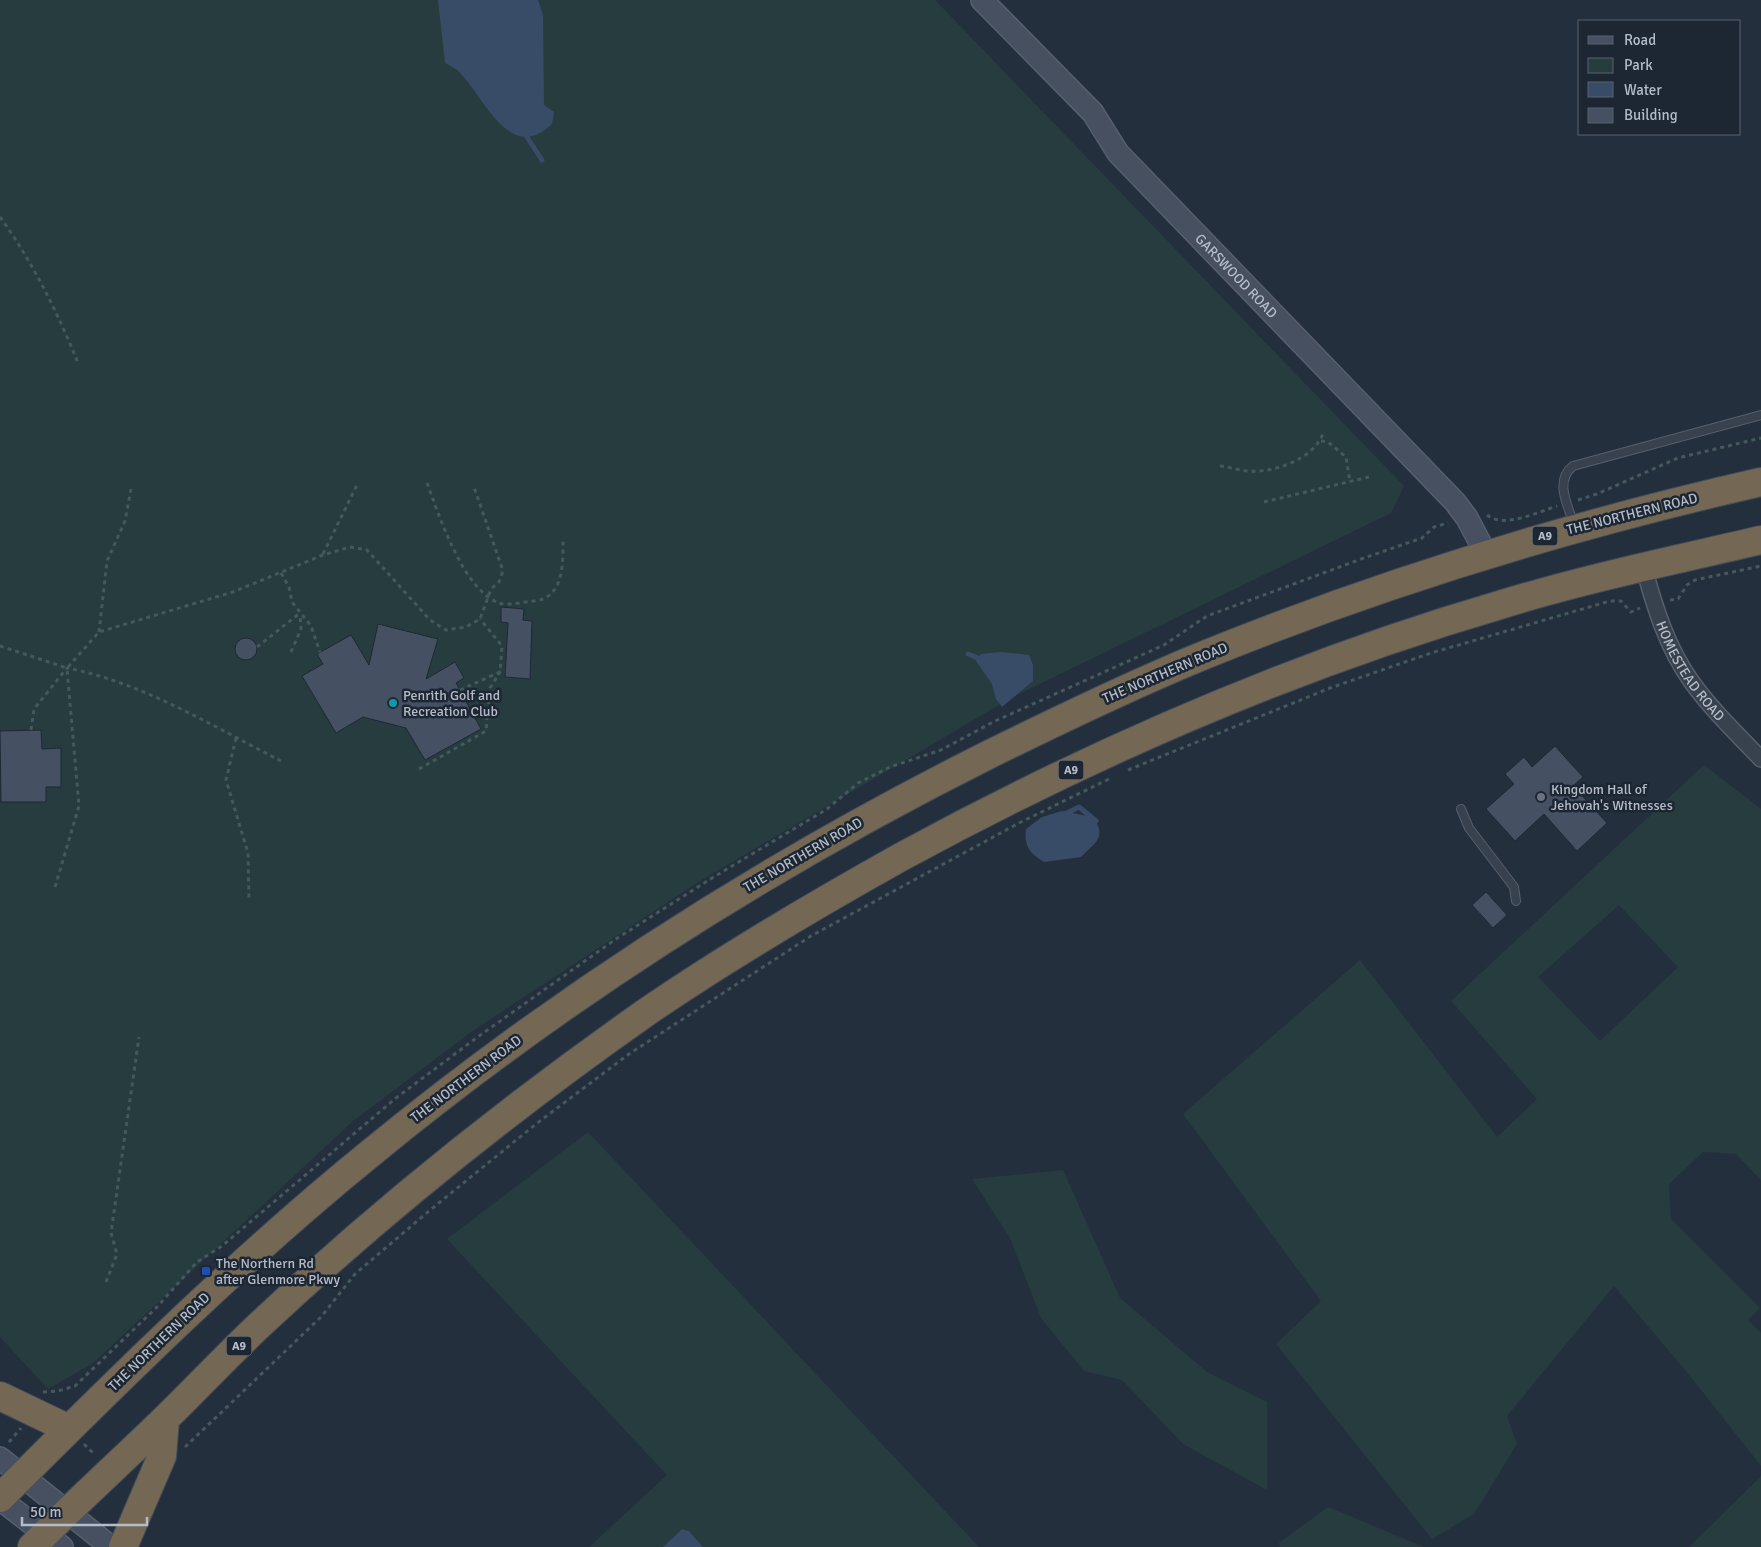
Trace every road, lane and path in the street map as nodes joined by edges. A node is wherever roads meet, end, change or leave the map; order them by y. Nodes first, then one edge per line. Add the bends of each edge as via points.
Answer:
1 (982, 0) edge
2 (0, 218) edge
3 (78, 363) dead end
4 (1761, 415) edge
5 (1324, 431) dead end
6 (1321, 441) junction
7 (1220, 466) dead end
8 (1373, 476) dead end
9 (1350, 482) junction
10 (1761, 482) edge
11 (427, 483) dead end
12 (357, 485) dead end
13 (474, 487) dead end
14 (131, 489) dead end
15 (1264, 502) dead end
16 (1575, 528) junction
17 (563, 540) dead end
18 (1761, 540) edge
19 (1486, 554) junction
20 (323, 555) junction
21 (1761, 566) edge
22 (1644, 568) junction
23 (281, 573) junction
24 (488, 597) junction
25 (1678, 599) dead end
26 (1631, 612) dead end
27 (300, 613) junction
28 (480, 619) junction
29 (99, 632) junction
30 (0, 646) edge
31 (257, 648) dead end
32 (291, 652) dead end
33 (320, 652) dead end
34 (67, 668) junction
35 (505, 671) dead end
36 (500, 672) junction
37 (460, 690) dead end
38 (31, 730) dead end
39 (236, 738) junction
40 (1761, 759) edge
41 (284, 762) dead end
42 (419, 768) dead end
43 (1124, 772) dead end
44 (1115, 776) dead end
45 (1461, 809) dead end
46 (55, 887) dead end
47 (249, 898) dead end
48 (1516, 901) dead end
49 (139, 1037) dead end
50 (106, 1282) dead end
51 (0, 1396) edge
52 (165, 1419) junction
53 (26, 1423) dead end
54 (69, 1429) junction
55 (183, 1450) dead end
56 (2, 1453) edge
57 (22, 1476) junction
58 (0, 1499) edge
59 (68, 1512) junction
60 (46, 1543) edge
61 (111, 1547) edge
62 (123, 1547) edge

1 - 19 street, GARSWOOD ROAD via 1093,112 1118,153 1435,480 1467,518
2 - 3 path via 16,240 68,336
4 - 16 lane via 1573,466 1564,477 1563,484
5 - 6 path
6 - 7 path via 1300,458 1279,468 1248,471
6 - 9 path via 1328,442 1346,457
8 - 9 path
9 - 15 path
10 - 16 highway, THE NORTHERN ROAD / A9
11 - 24 path via 448,542 468,575
12 - 20 path
13 - 24 path via 503,571
14 - 29 path via 125,521 107,560
16 - 19 highway, THE NORTHERN ROAD / A9
17 - 24 path via 563,568 554,592 541,600 500,603
18 - 22 highway, A9
19 - 54 highway, THE NORTHERN ROAD / A9 via 1342,603 1206,654 1131,687 931,784 736,894 642,953 504,1049 370,1153 179,1320
20 - 23 path
20 - 28 path via 350,547 367,550 430,620 446,630 466,627
21 - 25 path via 1695,580 1687,585
22 - 40 street, HOMESTEAD ROAD via 1668,642 1691,681
22 - 52 highway, A9 via 1504,603 1370,647 1262,688 1031,788 858,881 757,940 651,1010 462,1150 264,1321
23 - 27 path via 289,587 292,602
23 - 29 path via 234,592
24 - 28 path
26 - 43 path via 1621,602 1610,600 1431,653 1242,722
27 - 31 path
27 - 32 path via 301,629
27 - 33 path via 311,626
28 - 36 path via 502,646
29 - 34 path
30 - 34 path
34 - 38 path via 34,709
34 - 39 path via 167,702
34 - 46 path via 79,806
35 - 36 path
36 - 37 path
36 - 42 path via 490,688 486,731
39 - 41 path
39 - 47 path via 226,780 248,853
44 - 55 path via 1019,823 811,936 629,1054 536,1124 355,1274 321,1317
45 - 48 lane via 1469,828 1514,887
49 - 50 path via 110,1233 118,1254
51 - 54 highway
52 - 59 highway, A9
52 - 62 highway via 162,1456
53 - 56 path
54 - 57 highway, THE NORTHERN ROAD / A9
56 - 57 street
57 - 58 highway, THE NORTHERN ROAD / A9
57 - 59 street
58 - 60 street
59 - 60 highway, A9
59 - 61 street

